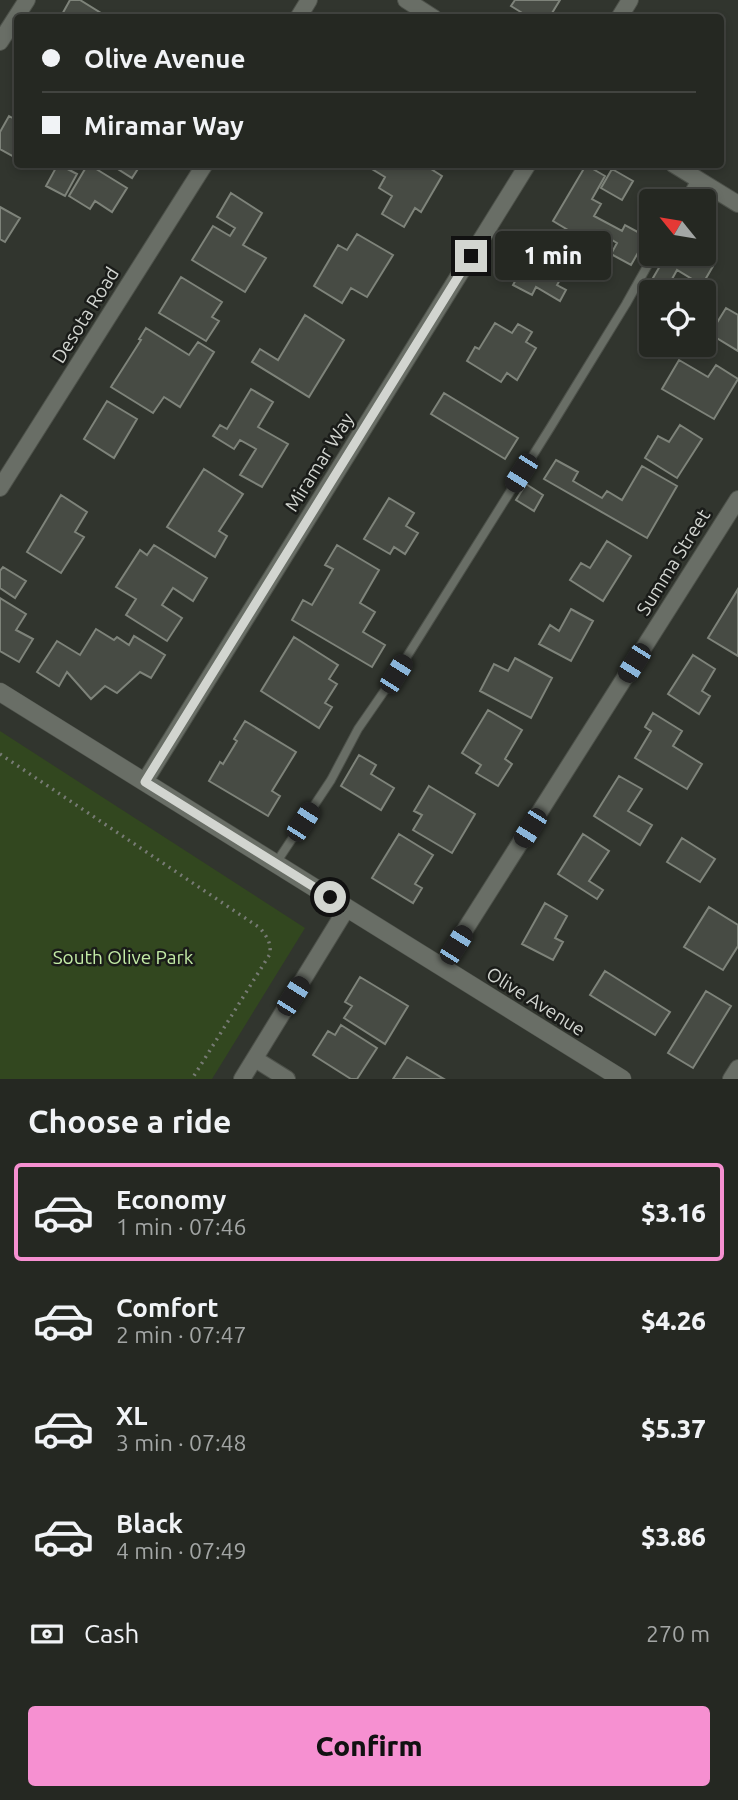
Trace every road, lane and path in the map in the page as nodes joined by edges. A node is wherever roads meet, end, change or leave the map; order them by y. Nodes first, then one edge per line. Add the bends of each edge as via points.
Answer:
1 (406, 0) edge
2 (429, 14) edge
3 (14, 21) edge
4 (0, 43) edge
5 (202, 168) edge
6 (526, 168) edge
7 (679, 168) edge
8 (696, 179) junction
9 (691, 189) edge
10 (738, 204) edge
11 (647, 266) edge
12 (0, 488) edge
13 (738, 499) edge
14 (0, 692) edge
15 (0, 754) edge
16 (145, 782) junction
17 (276, 863) junction
18 (347, 908) junction
19 (442, 966) junction
20 (254, 1059) junction
21 (738, 1068) edge
22 (192, 1079) edge
23 (242, 1079) edge
24 (287, 1079) edge
25 (622, 1079) edge
26 (731, 1079) edge

1 - 2 street
3 - 4 street
5 - 12 street, Desota Road
6 - 16 street, Miramar Way
7 - 8 street
8 - 9 lane
8 - 10 street
11 - 17 lane
13 - 19 street, Summa Street
14 - 16 street, Olive Avenue
15 - 22 path via 266,935 270,954
16 - 17 street, Olive Avenue
17 - 18 street, Olive Avenue
18 - 19 street, Olive Avenue
18 - 20 street
19 - 25 street, Olive Avenue
20 - 23 street
20 - 24 street
21 - 26 street

